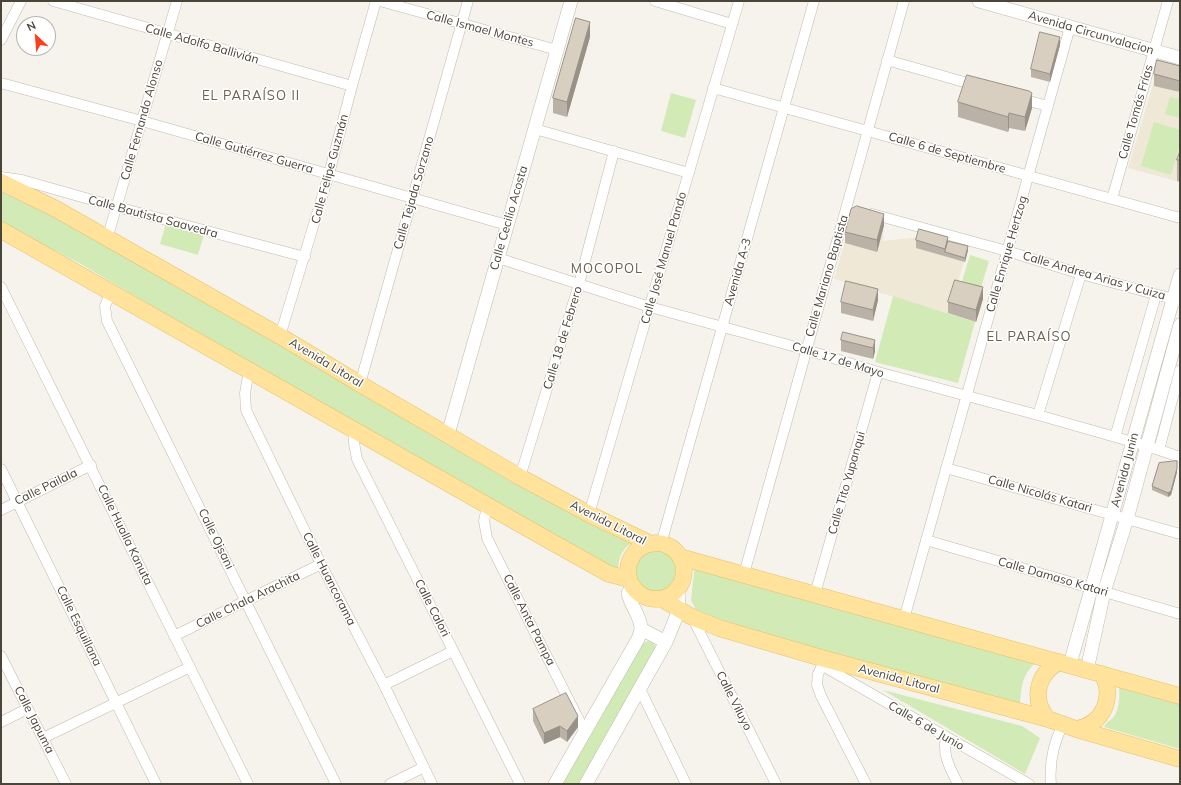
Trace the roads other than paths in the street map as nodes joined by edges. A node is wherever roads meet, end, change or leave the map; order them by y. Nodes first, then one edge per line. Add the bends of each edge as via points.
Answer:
1 (21, 1) edge
2 (53, 1) edge
3 (177, 1) edge
4 (376, 1) edge
5 (380, 1) edge
6 (468, 1) edge
7 (571, 1) edge
8 (655, 1) edge
9 (739, 1) edge
10 (814, 1) edge
11 (904, 1) edge
12 (979, 1) edge
13 (1168, 1) edge
14 (1005, 5) edge
15 (462, 24) junction
16 (732, 24) junction
17 (1070, 27) junction
18 (167, 34) junction
19 (1, 40) edge
20 (557, 50) junction
21 (1153, 50) junction
22 (1180, 58) edge
23 (887, 60) junction
24 (1, 83) edge
25 (352, 86) junction
26 (714, 88) junction
27 (987, 89) edge
28 (1010, 95) edge
29 (1048, 106) junction
30 (784, 108) junction
31 (142, 121) junction
32 (535, 129) junction
33 (868, 131) junction
34 (614, 151) junction
35 (689, 173) junction
36 (329, 174) junction
37 (1028, 176) junction
38 (1, 177) edge
39 (1, 182) edge
40 (413, 198) junction
41 (1112, 199) junction
42 (117, 207) junction
43 (854, 209) junction
44 (1180, 218) edge
45 (507, 225) junction
46 (1, 230) edge
47 (107, 238) junction
48 (1007, 251) junction
49 (305, 258) junction
50 (498, 258) junction
51 (1080, 274) junction
52 (1180, 275) edge
53 (579, 284) junction
54 (1, 287) edge
55 (111, 292) junction
56 (1156, 295) junction
57 (1176, 300) edge
58 (650, 307) junction
59 (1180, 325) edge
60 (722, 327) junction
61 (280, 336) junction
62 (807, 350) junction
63 (249, 370) junction
64 (1180, 370) edge
65 (878, 372) junction
66 (360, 384) junction
67 (967, 396) junction
68 (1038, 415) junction
69 (353, 430) junction
70 (448, 434) junction
71 (1115, 437) junction
72 (1132, 442) junction
73 (1147, 446) junction
74 (1159, 450) junction
75 (1180, 457) edge
76 (91, 465) junction
77 (946, 468) junction
78 (1, 469) edge
79 (520, 477) junction
80 (17, 502) junction
81 (487, 506) junction
82 (1, 510) edge
83 (589, 514) junction
84 (1112, 515) junction
85 (1127, 519) junction
86 (1180, 534) edge
87 (926, 540) junction
88 (656, 544) junction
89 (680, 557) junction
90 (321, 564) junction
91 (744, 574) junction
92 (631, 583) junction
93 (678, 589) junction
94 (1098, 590) junction
95 (816, 594) junction
96 (662, 599) junction
97 (247, 601) junction
98 (686, 614) junction
99 (1180, 614) edge
100 (904, 619) junction
101 (641, 630) junction
102 (174, 636) junction
103 (666, 642) junction
104 (453, 651) junction
105 (1, 656) edge
106 (824, 663) junction
107 (1064, 663) junction
108 (190, 667) junction
109 (1094, 672) junction
110 (384, 685) junction
111 (640, 689) junction
112 (1180, 696) edge
113 (116, 702) junction
114 (27, 709) junction
115 (1, 722) edge
116 (1062, 724) junction
117 (585, 732) junction
118 (946, 737) junction
119 (43, 738) junction
120 (1180, 759) edge
121 (424, 767) junction
122 (589, 782) edge
123 (66, 784) edge
124 (156, 784) edge
125 (248, 784) edge
126 (336, 784) edge
127 (390, 784) edge
128 (432, 784) edge
129 (520, 784) edge
130 (555, 784) edge
131 (686, 784) edge
132 (776, 784) edge
133 (866, 784) edge
134 (958, 784) edge
135 (1029, 784) edge
136 (1051, 784) edge

1 - 19 street
2 - 18 street, Calle Adolfo Ballivián
3 - 18 street, Calle Fernando Alonso
4 - 25 street, Calle Felipe Guzmán
5 - 15 street, Calle Ismael Montes
6 - 15 street, Calle Tejada Sorzano
7 - 20 street, Calle Cecilio Acosta
8 - 16 street
9 - 16 street, Calle José Manuel Pando
10 - 30 street, Avenida A-3
11 - 23 street, Calle Mariano Baptista
12 - 14 street, Avenida Circunvalacion
13 - 21 street, Calle Tomás Frías
14 - 17 street, Avenida Circunvalacion
15 - 20 street, Calle Ismael Montes
15 - 40 street, Calle Tejada Sorzano
16 - 26 street, Calle José Manuel Pando
17 - 21 street, Avenida Circunvalacion
17 - 29 street, Calle Enrique Hertzog
18 - 25 street, Calle Adolfo Ballivián
18 - 31 street, Calle Fernando Alonso
20 - 32 street, Calle Cecilio Acosta
21 - 22 street, Avenida Circunvalacion
21 - 41 street, Calle Tomás Frías
23 - 27 street
23 - 33 street, Calle Mariano Baptista
24 - 31 street, Calle Gutiérrez Guerra
25 - 36 street, Calle Felipe Guzmán
26 - 30 street, Calle 6 de Septiembre
26 - 35 street, Calle José Manuel Pando
28 - 29 street
29 - 37 street, Calle Enrique Hertzog
30 - 33 street, Calle 6 de Septiembre
30 - 60 street, Avenida A-3
31 - 36 street, Calle Gutiérrez Guerra
31 - 42 street, Calle Fernando Alonso
32 - 34 street
32 - 45 street, Calle Cecilio Acosta
33 - 37 street, Calle 6 de Septiembre
33 - 43 street, Calle Mariano Baptista
34 - 35 street
34 - 53 street, Calle 18 de Febrero
35 - 58 street, Calle José Manuel Pando
36 - 40 street, Calle Gutiérrez Guerra
36 - 49 street, Calle Felipe Guzmán
37 - 41 street, Calle 6 de Septiembre
37 - 48 street, Calle Enrique Hertzog
38 - 42 street, Calle Bautista Saavedra via 22,180
39 - 47 main road, Avenida Litoral
40 - 45 street, Calle Gutiérrez Guerra
40 - 66 street, Calle Tejada Sorzano
41 - 44 street, Calle 6 de Septiembre
42 - 47 street, Calle Fernando Alonso
42 - 49 street, Calle Bautista Saavedra
43 - 48 street, Calle Andrea Arias y Cuiza
43 - 62 street, Calle Mariano Baptista
45 - 50 street, Calle Cecilio Acosta
46 - 55 main road
47 - 61 main road, Avenida Litoral
48 - 51 street, Calle Andrea Arias y Cuiza
48 - 67 street, Calle Enrique Hertzog
49 - 61 street, Calle Felipe Guzmán
50 - 53 street, Calle 17 de Mayo
50 - 70 street, Calle Cecilio Acosta
51 - 56 street, Calle Andrea Arias y Cuiza
51 - 68 street
52 - 57 street, Avenida Junin
53 - 58 street, Calle 17 de Mayo
53 - 79 street, Calle 18 de Febrero
54 - 76 street, Calle Hualla Kanuta
55 - 63 main road
55 - 97 street, Calle Ojsani via 105,306 107,321
56 - 57 street, Calle Andrea Arias y Cuiza
56 - 71 street
57 - 72 street, Avenida Junin
58 - 60 street, Calle 17 de Mayo
58 - 83 street, Calle José Manuel Pando
59 - 73 street, Avenida Junin
60 - 62 street, Calle 17 de Mayo
60 - 88 street, Avenida A-3
61 - 66 main road, Avenida Litoral
62 - 65 street, Calle 17 de Mayo
62 - 91 street, Calle Mariano Baptista
63 - 69 main road
63 - 90 street, Calle Huancorama via 245,393 246,410
64 - 74 street
65 - 67 street, Calle 17 de Mayo
65 - 95 street, Calle Tito Yupanqui
66 - 70 main road, Avenida Litoral
67 - 68 street, Calle 17 de Mayo
67 - 77 street, Calle Enrique Hertzog
68 - 71 street, Calle 17 de Mayo
69 - 81 main road
69 - 104 street, Calle Calori via 357,459
70 - 79 main road, Avenida Litoral
71 - 72 street, Calle 17 de Mayo
72 - 73 street, Calle 17 de Mayo
72 - 84 street, Avenida Junin
73 - 74 street, Calle 17 de Mayo
73 - 85 street, Avenida Junin
74 - 75 street, Calle 17 de Mayo
76 - 80 street, Calle Pailala
76 - 102 street, Calle Hualla Kanuta
77 - 84 street, Calle Nicolás Katari
77 - 87 street, Calle Enrique Hertzog
78 - 80 street, Calle Esquillana
79 - 83 main road, Avenida Litoral
80 - 82 street, Calle Pailala
80 - 113 street, Calle Esquillana
81 - 92 main road via 609,574
81 - 117 street, Calle Anta Pampa via 484,521 488,538
83 - 88 main road, Avenida Litoral
84 - 85 street, Calle Nicolás Katari
84 - 94 street, Avenida Junin
85 - 86 street, Calle Nicolás Katari
85 - 94 street, Avenida Junin
87 - 94 street, Calle Damaso Katari
87 - 100 street, Calle Enrique Hertzog
88 - 89 main road via 672,548
88 - 92 main road via 638,550 631,558 628,568
89 - 91 main road
89 - 93 main road via 684,572
90 - 97 street, Calle Chala Arachita
90 - 110 street, Calle Huancorama
91 - 95 main road
92 - 96 main road via 639,594 647,598
92 - 101 street via 628,599 637,615
93 - 96 main road
93 - 98 street
94 - 99 street, Calle Damaso Katari
94 - 107 street, Avenida Junin
94 - 109 street, Avenida Junin
95 - 100 main road
96 - 98 main road, Avenida Litoral
97 - 102 street, Calle Chala Arachita
97 - 126 street, Calle Ojsani
98 - 103 street
98 - 106 main road, Avenida Litoral
98 - 132 street, Calle Viluyo
100 - 107 main road
101 - 103 street
101 - 117 street
102 - 108 street, Calle Hualla Kanuta
103 - 111 street
104 - 110 street
104 - 129 street, Calle Calori
105 - 114 street, Calle Japuma
106 - 116 main road, Avenida Litoral
106 - 118 street, Calle 6 de Junio
106 - 133 street via 818,674 820,696
107 - 109 main road
107 - 116 main road via 1047,670 1038,688 1042,711
108 - 113 street
108 - 125 street, Calle Hualla Kanuta
109 - 112 main road
109 - 116 main road via 1108,688 1106,707 1100,717 1087,726
110 - 121 street, Calle Huancorama
111 - 122 street
111 - 131 street
113 - 119 street
113 - 124 street, Calle Esquillana
114 - 115 street
114 - 119 street, Calle Japuma
116 - 120 main road, Avenida Litoral
116 - 136 street via 1052,753
117 - 130 street
118 - 134 street via 946,758
118 - 135 street, Calle 6 de Junio
119 - 123 street, Calle Japuma
121 - 127 street
121 - 128 street, Calle Huancorama

